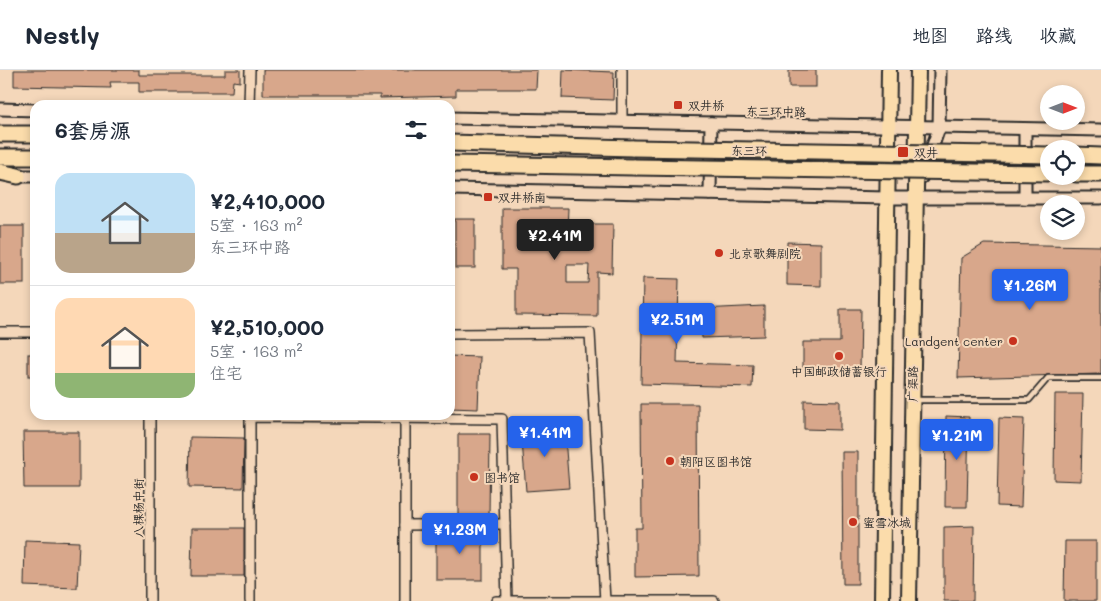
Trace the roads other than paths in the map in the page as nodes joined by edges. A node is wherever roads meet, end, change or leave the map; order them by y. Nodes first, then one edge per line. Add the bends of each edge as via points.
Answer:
1 (250, 70) edge
2 (622, 70) edge
3 (889, 70) edge
4 (918, 70) edge
5 (940, 70) edge
6 (249, 100) edge
7 (0, 108) edge
8 (30, 110) edge
9 (455, 118) edge
10 (622, 121) junction
11 (711, 123) junction
12 (887, 127) junction
13 (917, 128) junction
14 (939, 128) junction
15 (1025, 129) junction
16 (1101, 130) edge
17 (0, 134) edge
18 (30, 134) edge
19 (455, 142) edge
20 (1040, 155) edge
21 (1085, 155) edge
22 (1101, 156) edge
23 (0, 157) edge
24 (30, 158) edge
25 (455, 164) edge
26 (0, 172) edge
27 (1040, 173) edge
28 (1085, 174) edge
29 (1101, 174) edge
30 (18, 176) junction
31 (30, 176) edge
32 (0, 178) edge
33 (455, 189) edge
34 (710, 194) junction
35 (915, 197) junction
36 (887, 198) junction
37 (1025, 198) junction
38 (1101, 198) edge
39 (0, 332) edge
40 (30, 332) edge
41 (455, 334) edge
42 (1101, 378) edge
43 (912, 400) junction
44 (455, 418) edge
45 (150, 420) edge
46 (250, 420) edge
47 (406, 420) edge
48 (505, 524) junction
49 (405, 525) junction
50 (605, 600) edge
51 (150, 601) edge
52 (250, 601) edge
53 (405, 601) edge
54 (496, 601) edge
55 (507, 601) edge
56 (714, 601) edge
57 (882, 601) edge
58 (909, 601) edge

1 - 6 street
2 - 10 street
3 - 12 main road
4 - 13 main road, 广渠路
5 - 14 street
7 - 8 street
9 - 10 street, 东三环中路
10 - 11 street, 东三环中路
11 - 12 street, 东三环中路
11 - 34 street
12 - 13 street, 东三环中路
12 - 36 main road
13 - 14 street, 东三环中路
13 - 35 main road, 广渠路
14 - 15 street, 东三环中路
14 - 35 street
15 - 16 street, 东三环中路
15 - 37 street
17 - 18 highway
19 - 20 highway, 东三环, bridge
21 - 22 highway
23 - 24 highway
25 - 27 highway, 东三环, bridge
26 - 30 highway
28 - 29 highway
30 - 31 street
30 - 32 street
33 - 34 street
34 - 36 street
35 - 36 street
35 - 37 street
35 - 43 main road, 广渠路
36 - 57 main road
37 - 38 street
39 - 40 street
41 - 50 street via 590,333
42 - 43 lane via 1048,378 1029,400
43 - 58 main road, 广渠路
44 - 48 street via 502,419
45 - 51 street, 八棵杨中街
46 - 52 street
47 - 49 street
48 - 49 street
48 - 55 street
49 - 53 street
50 - 55 street
50 - 56 street
54 - 55 street

